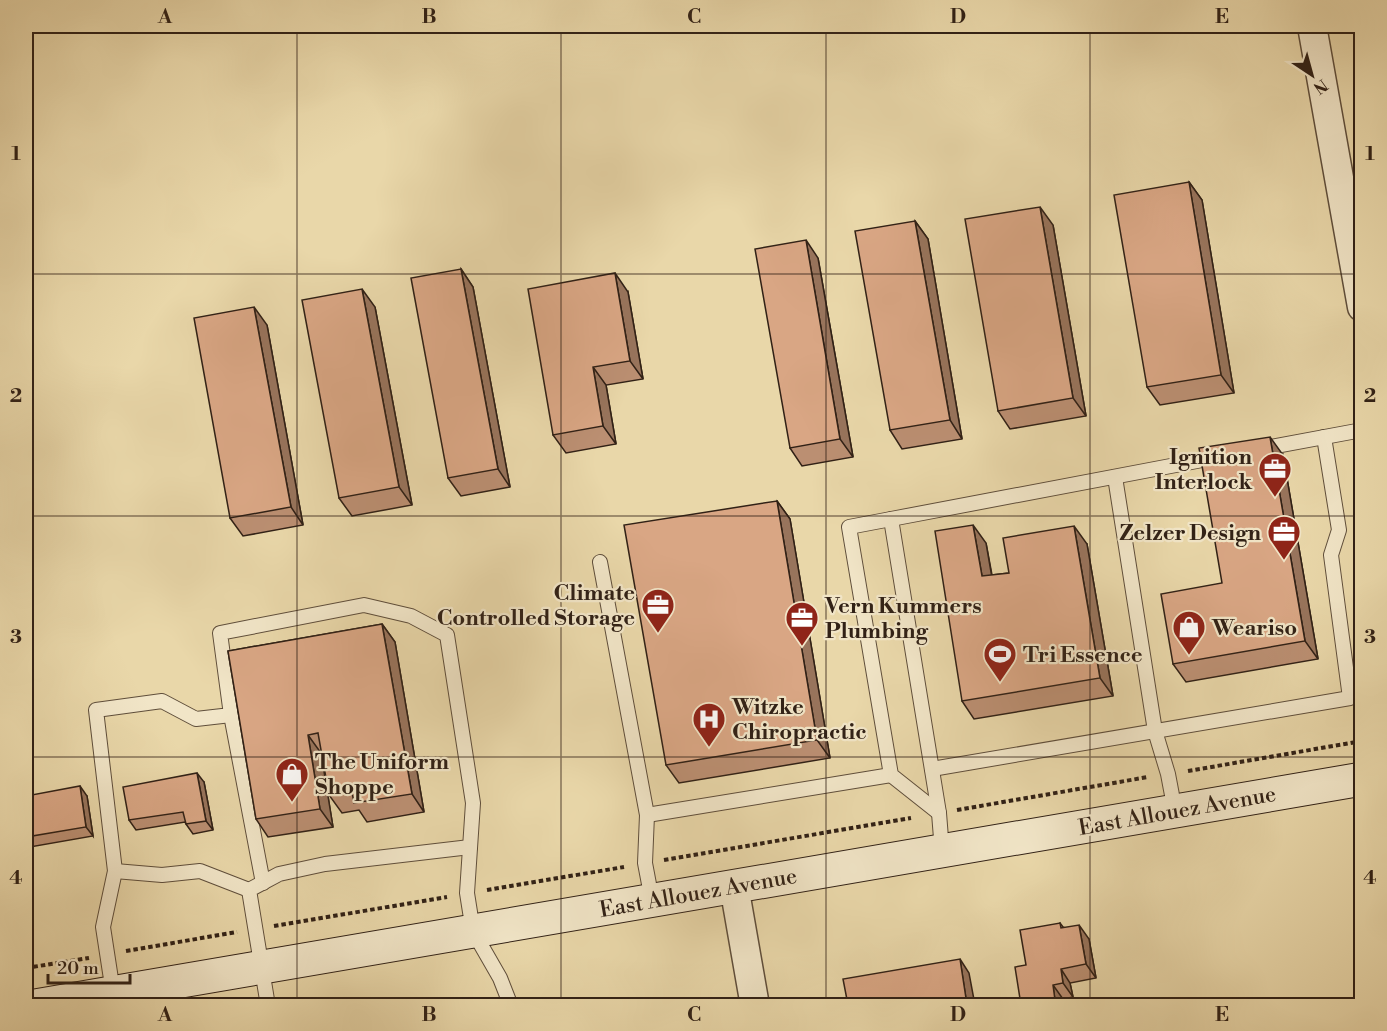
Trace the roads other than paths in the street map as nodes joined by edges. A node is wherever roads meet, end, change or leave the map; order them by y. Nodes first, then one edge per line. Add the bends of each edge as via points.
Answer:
1 (1312, 26) edge
2 (1362, 307) edge
3 (1362, 430) edge
4 (1324, 437) junction
5 (1115, 477) junction
6 (891, 519) junction
7 (600, 562) dead end
8 (231, 715) junction
9 (1155, 731) junction
10 (932, 769) junction
11 (891, 775) junction
12 (1362, 779) edge
13 (1175, 811) junction
14 (939, 813) junction
15 (647, 815) junction
16 (470, 847) junction
17 (942, 851) junction
18 (115, 871) junction
19 (263, 883) junction
20 (734, 886) junction
21 (249, 890) junction
22 (651, 900) junction
23 (473, 931) junction
24 (261, 967) junction
25 (113, 992) junction
26 (70, 1003) edge
27 (34, 1005) edge
28 (268, 1005) edge
29 (511, 1005) edge
30 (751, 1005) edge

1 - 2 street
3 - 4 lane
4 - 5 lane
4 - 9 lane via 1339,530 1330,555 1350,698
5 - 6 lane
5 - 9 lane
6 - 10 lane
6 - 11 lane via 849,527
7 - 15 lane
8 - 16 lane via 220,633 364,605 411,616 447,635 473,803
8 - 18 lane via 196,719 162,700 96,710
8 - 19 lane
9 - 10 lane
9 - 13 lane
10 - 14 lane
11 - 14 lane
11 - 15 lane
12 - 13 street, East Allouez Avenue
13 - 17 street, East Allouez Avenue
14 - 17 lane
15 - 22 lane via 645,863
16 - 19 lane via 325,864 279,874
16 - 23 lane via 467,893
17 - 20 street, East Allouez Avenue
18 - 21 lane via 162,875 200,871
18 - 25 lane via 103,927
19 - 21 lane
20 - 22 street, East Allouez Avenue
20 - 30 street
21 - 24 lane
22 - 23 street, East Allouez Avenue
23 - 24 street, East Allouez Avenue
23 - 29 lane
24 - 25 street, East Allouez Avenue
24 - 28 lane
25 - 26 street, East Allouez Avenue
26 - 27 street, East Allouez Avenue

